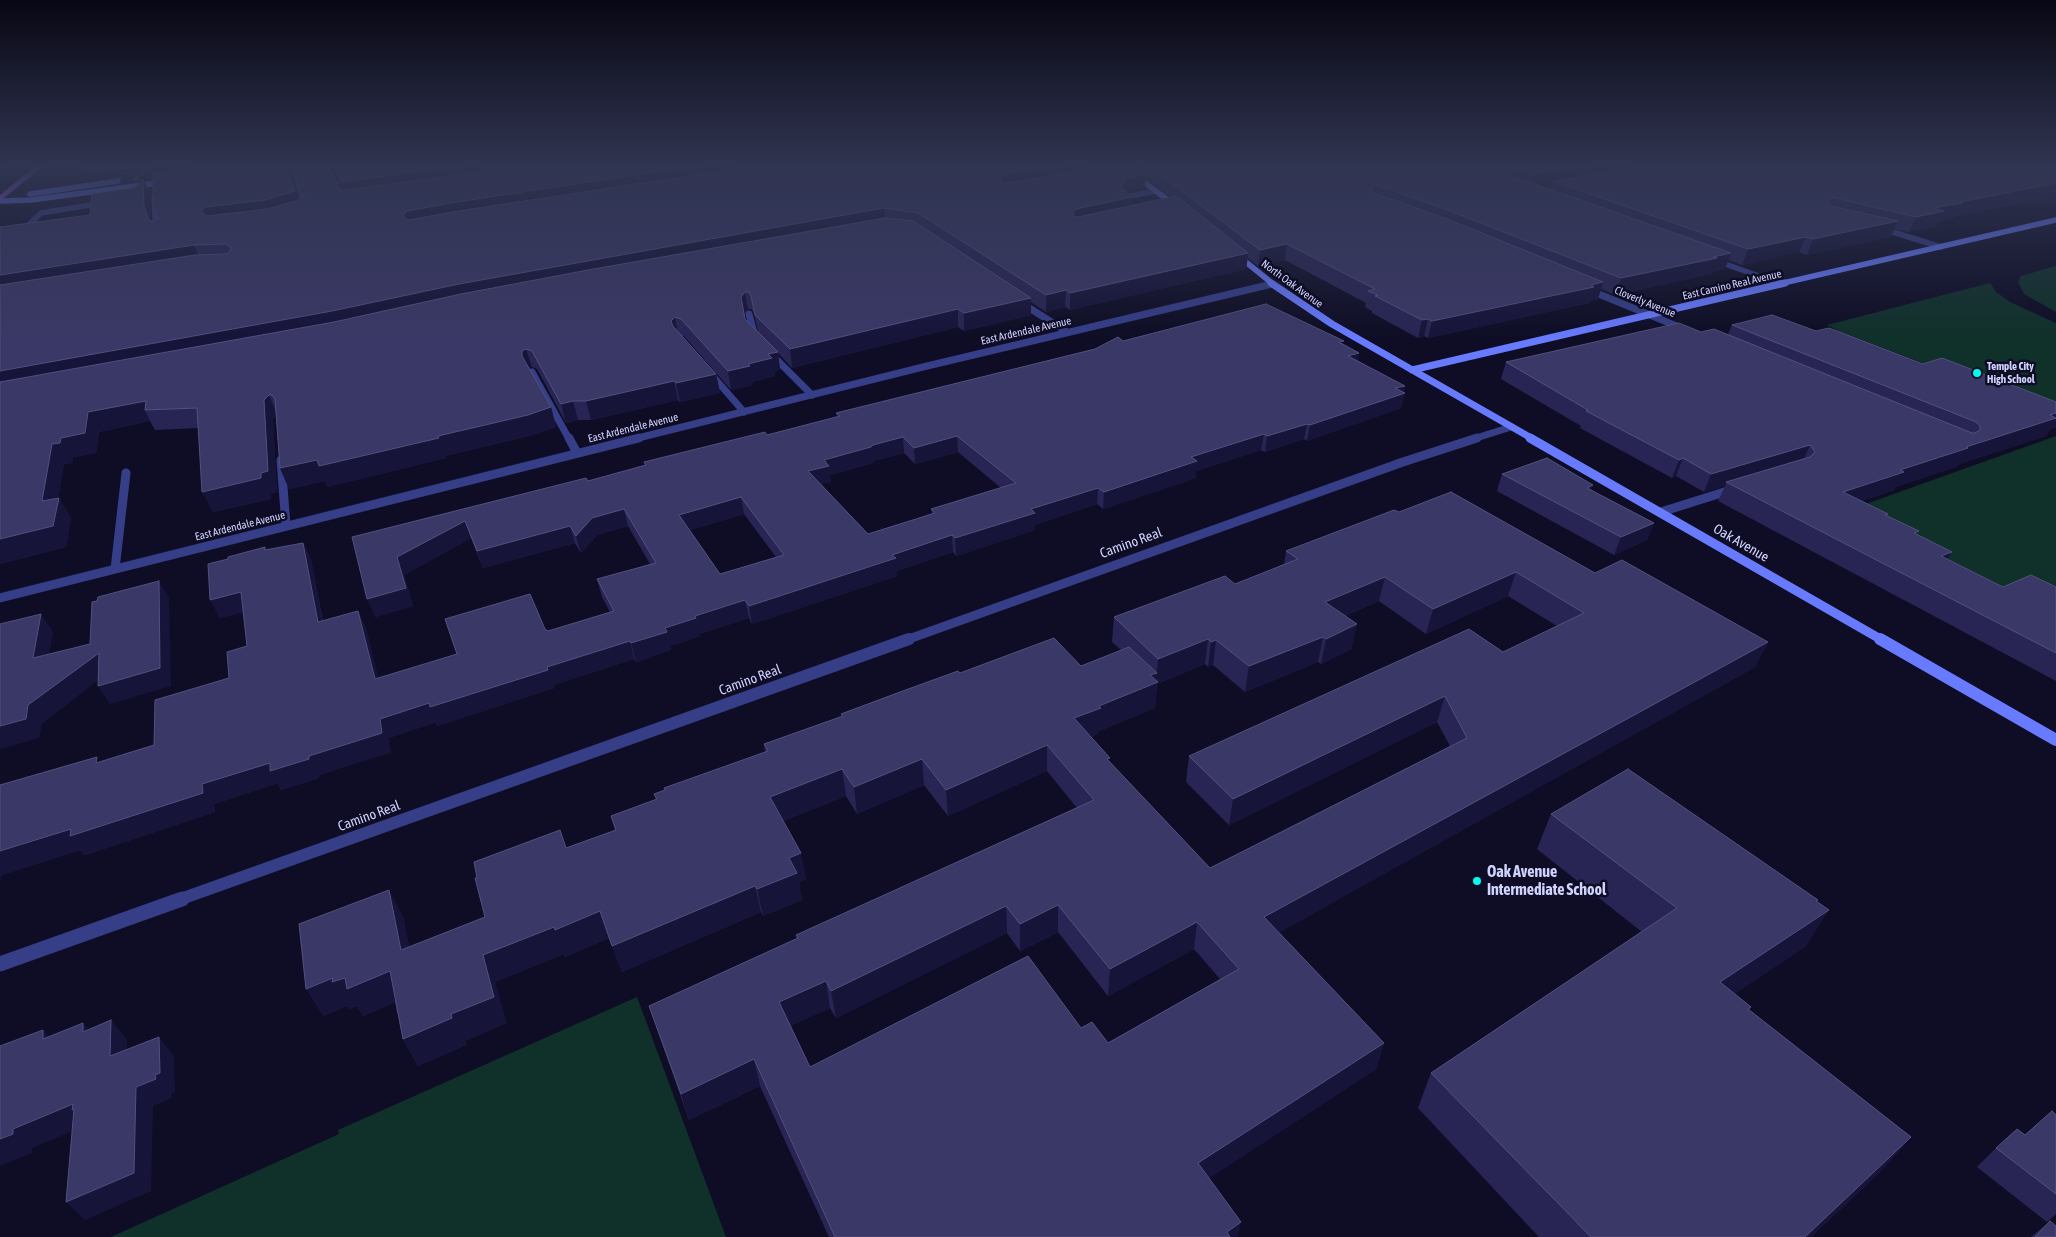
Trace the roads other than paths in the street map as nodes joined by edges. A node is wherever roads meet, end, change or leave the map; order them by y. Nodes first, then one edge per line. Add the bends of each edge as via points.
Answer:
1 (31, 223) edge
2 (156, 223) edge
3 (2044, 223) edge
4 (1873, 227) edge
5 (160, 233) edge
6 (0, 239) edge
7 (1941, 247) junction
8 (1228, 248) edge
9 (1705, 256) edge
10 (1272, 284) junction
11 (1781, 284) junction
12 (1578, 286) edge
13 (1012, 296) edge
14 (749, 314) edge
15 (1649, 314) junction
16 (1068, 332) junction
17 (1695, 334) edge
18 (759, 342) edge
19 (766, 348) edge
20 (704, 366) edge
21 (1412, 370) junction
22 (532, 372) edge
23 (812, 395) junction
24 (744, 412) junction
25 (1511, 427) junction
26 (280, 450) edge
27 (577, 454) junction
28 (126, 473) dead end
29 (1745, 486) edge
30 (1661, 512) junction
31 (286, 526) junction
32 (115, 569) junction
33 (0, 598) edge
34 (2056, 740) edge
35 (0, 964) edge

1 - 6 street via 15,238
2 - 5 street
3 - 7 street, East Camino Real Avenue
4 - 7 street
7 - 11 street, East Camino Real Avenue
8 - 10 street, North Oak Avenue
9 - 11 street
10 - 16 street, East Ardendale Avenue
10 - 21 street, North Oak Avenue via 1332,324
11 - 15 street, East Camino Real Avenue
12 - 15 street, Cloverly Avenue
13 - 16 street
14 - 18 street via 753,335
15 - 17 street, Cloverly Avenue
15 - 21 street, East Camino Real Avenue
16 - 23 street, East Ardendale Avenue
19 - 23 street
20 - 24 street
21 - 25 street, Oak Avenue
22 - 27 street
23 - 24 street, East Ardendale Avenue
24 - 27 street, East Ardendale Avenue
25 - 30 street, Oak Avenue
25 - 35 street, Camino Real via 1403,462
26 - 31 street
27 - 31 street, East Ardendale Avenue
28 - 32 street
29 - 30 street
30 - 34 street, Oak Avenue
31 - 32 street, East Ardendale Avenue
32 - 33 street, East Ardendale Avenue

